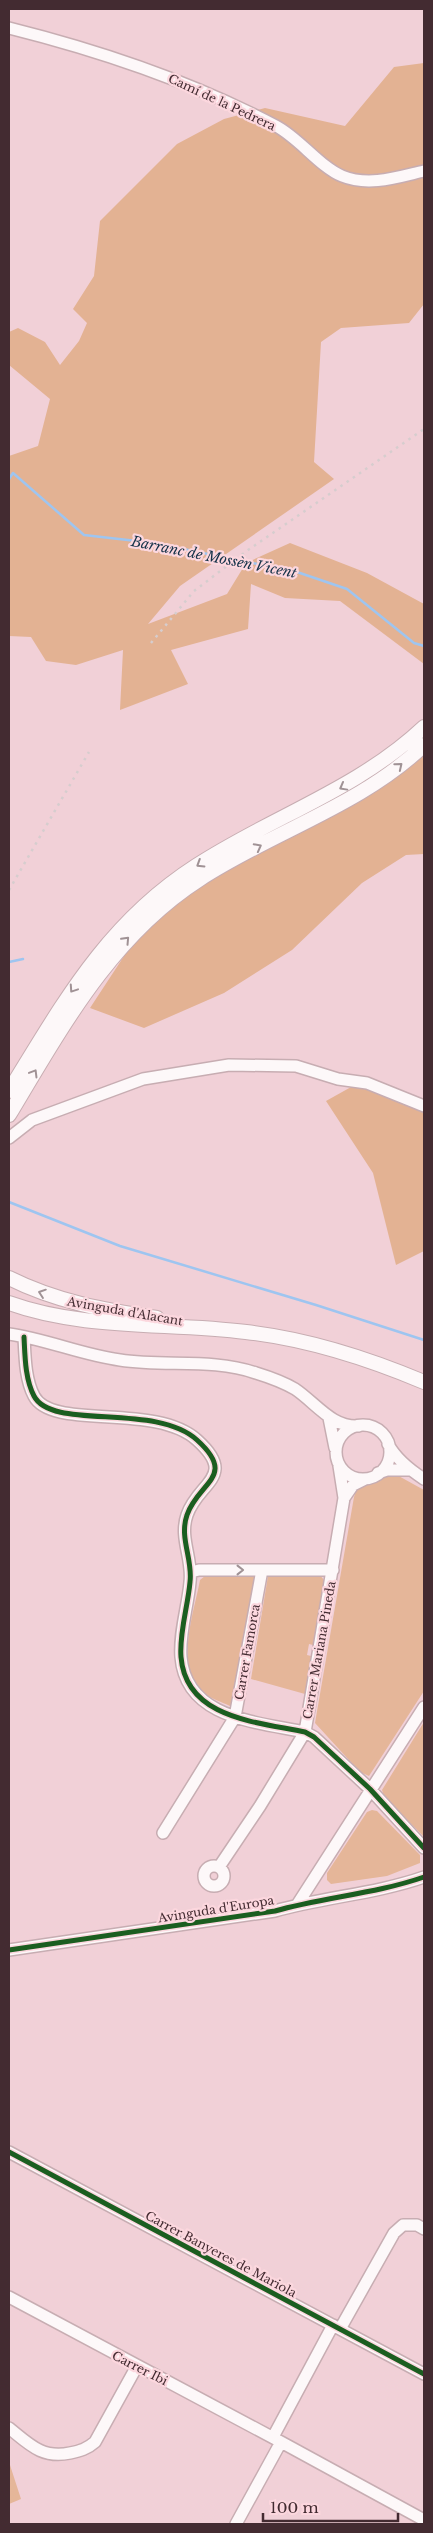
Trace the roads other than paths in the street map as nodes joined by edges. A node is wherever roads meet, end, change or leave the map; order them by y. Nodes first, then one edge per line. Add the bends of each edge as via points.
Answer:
1 (9, 28) edge
2 (424, 171) edge
3 (424, 727) edge
4 (424, 745) edge
5 (9, 1091) edge
6 (424, 1106) edge
7 (9, 1115) edge
8 (9, 1138) edge
9 (9, 1278) edge
10 (9, 1303) edge
11 (245, 1331) junction
12 (9, 1334) edge
13 (24, 1337) junction
14 (424, 1382) edge
15 (329, 1418) junction
16 (359, 1426) junction
17 (388, 1442) junction
18 (337, 1456) junction
19 (411, 1470) junction
20 (373, 1476) junction
21 (424, 1479) edge
22 (344, 1498) junction
23 (262, 1570) junction
24 (333, 1570) junction
25 (191, 1572) junction
26 (424, 1707) edge
27 (236, 1717) junction
28 (305, 1732) junction
29 (370, 1789) junction
30 (163, 1833) dead end
31 (424, 1848) edge
32 (219, 1867) dead end
33 (424, 1877) edge
34 (297, 1904) junction
35 (9, 1950) edge
36 (9, 2152) edge
37 (421, 2227) edge
38 (9, 2297) edge
39 (337, 2327) junction
40 (137, 2366) junction
41 (424, 2374) edge
42 (9, 2428) edge
43 (277, 2440) junction
44 (424, 2520) edge
45 (236, 2524) edge

1 - 2 street, Camí de la Pedrera via 127,61 250,113 293,137 341,176 370,181
3 -> 5 main road via 385,760 349,784 197,865 141,908 100,951 78,981
7 -> 4 main road via 99,972 151,915 201,878 315,817 390,772
6 - 8 street via 366,1083 338,1079 296,1066 229,1065 143,1079 32,1120
11 -> 9 main road, Avinguda d'Alacant via 142,1316 60,1299 29,1289
10 - 11 main road via 93,1320
11 - 14 main road via 332,1349
12 - 13 street
13 - 15 street via 111,1359 207,1364 255,1373 296,1390
13 - 25 street via 30,1384 40,1404 50,1410 79,1416 124,1416 158,1421 184,1430 204,1447 215,1469 214,1477 187,1515 184,1535
15 - 16 street via 347,1427
15 - 18 street, Carrer Mariana Pineda
16 - 17 street via 380,1431
16 - 18 street via 345,1432 339,1439
17 - 19 street
17 - 20 street via 390,1455 387,1464
18 - 20 street via 348,1474 359,1478
18 - 22 street, Carrer Mariana Pineda
19 - 20 street via 387,1470
19 - 21 street
20 - 22 street via 353,1485
22 - 24 street, Carrer Mariana Pineda
23 - 24 street
25 -> 23 street
23 - 27 street, Carrer Famorca
24 - 28 street, Carrer Mariana Pineda
25 - 27 street via 181,1646 187,1681 206,1704
26 - 29 street
27 - 28 street
27 - 30 street, Carrer Famorca
28 - 29 street
28 - 32 street, Carrer Mariana Pineda
29 - 31 street
29 - 34 street
33 - 34 street, Avinguda d'Europa via 386,1889
34 - 35 street, Avinguda d'Europa via 275,1911
36 - 39 street, Carrer Banyeres de Mariola
37 - 39 street via 403,2224 394,2233
38 - 40 street, Carrer Ibi
39 - 41 street, Carrer Banyeres de Mariola
39 - 43 street
40 - 42 street via 95,2442 88,2448 60,2455 43,2453
40 - 43 street, Carrer Ibi
43 - 44 street, Carrer Ibi
43 - 45 street

